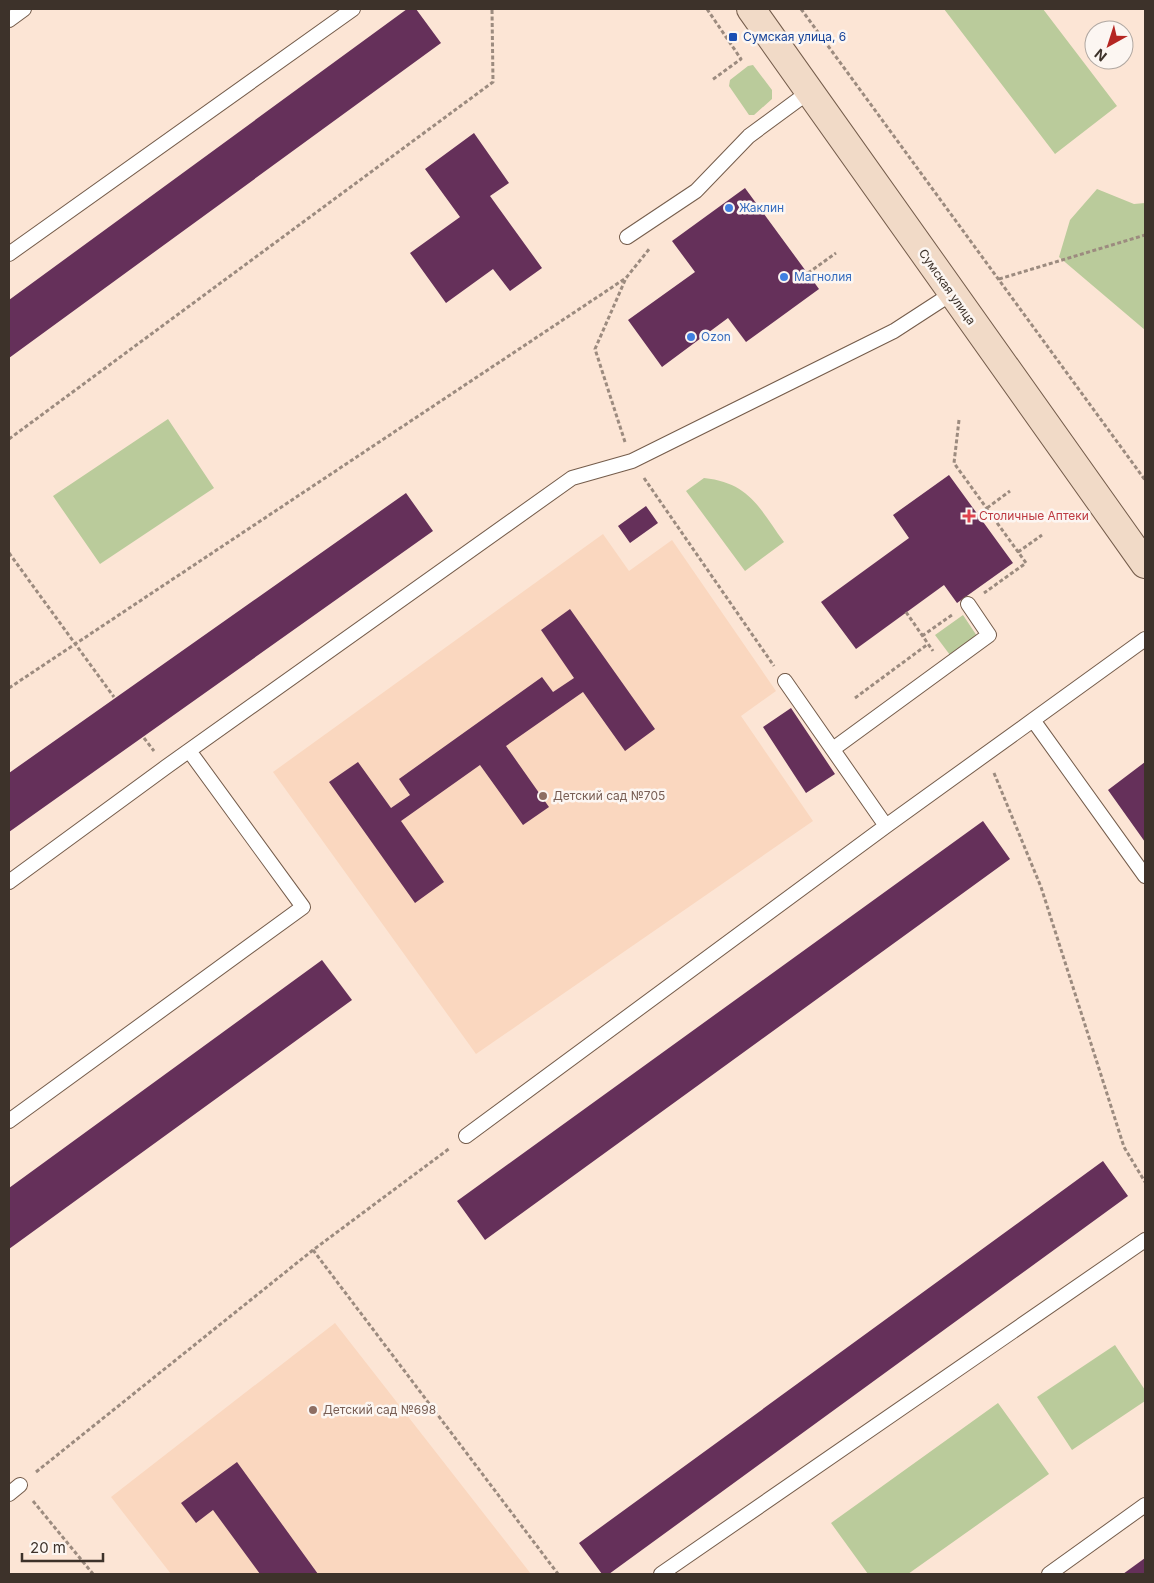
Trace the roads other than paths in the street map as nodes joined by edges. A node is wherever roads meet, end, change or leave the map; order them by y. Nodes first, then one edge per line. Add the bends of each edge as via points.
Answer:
1 (24, 9) edge
2 (353, 9) edge
3 (751, 9) edge
4 (9, 20) edge
5 (810, 91) junction
6 (627, 237) dead end
7 (9, 254) edge
8 (952, 294) junction
9 (1145, 564) edge
10 (968, 604) road end
11 (1145, 639) edge
12 (785, 681) dead end
13 (1033, 720) junction
14 (832, 749) junction
15 (190, 752) junction
16 (886, 826) junction
17 (1145, 876) edge
18 (9, 882) edge
19 (9, 1121) edge
20 (466, 1136) road end
21 (1145, 1240) edge
22 (20, 1485) road end
23 (9, 1494) edge
24 (1145, 1505) edge
25 (661, 1574) edge
26 (1050, 1574) edge

1 - 4 lane
2 - 7 lane
3 - 5 street, Сумская улица
5 - 6 lane via 749,136 696,191
5 - 8 street, Сумская улица
8 - 9 street, Сумская улица
8 - 15 lane via 894,331 632,461 572,478
10 - 14 lane via 989,635
11 - 13 lane
12 - 14 lane
13 - 16 lane
13 - 17 lane
14 - 16 lane
15 - 18 lane
15 - 19 lane via 303,907
16 - 20 lane
21 - 25 lane
22 - 23 lane
24 - 26 lane

